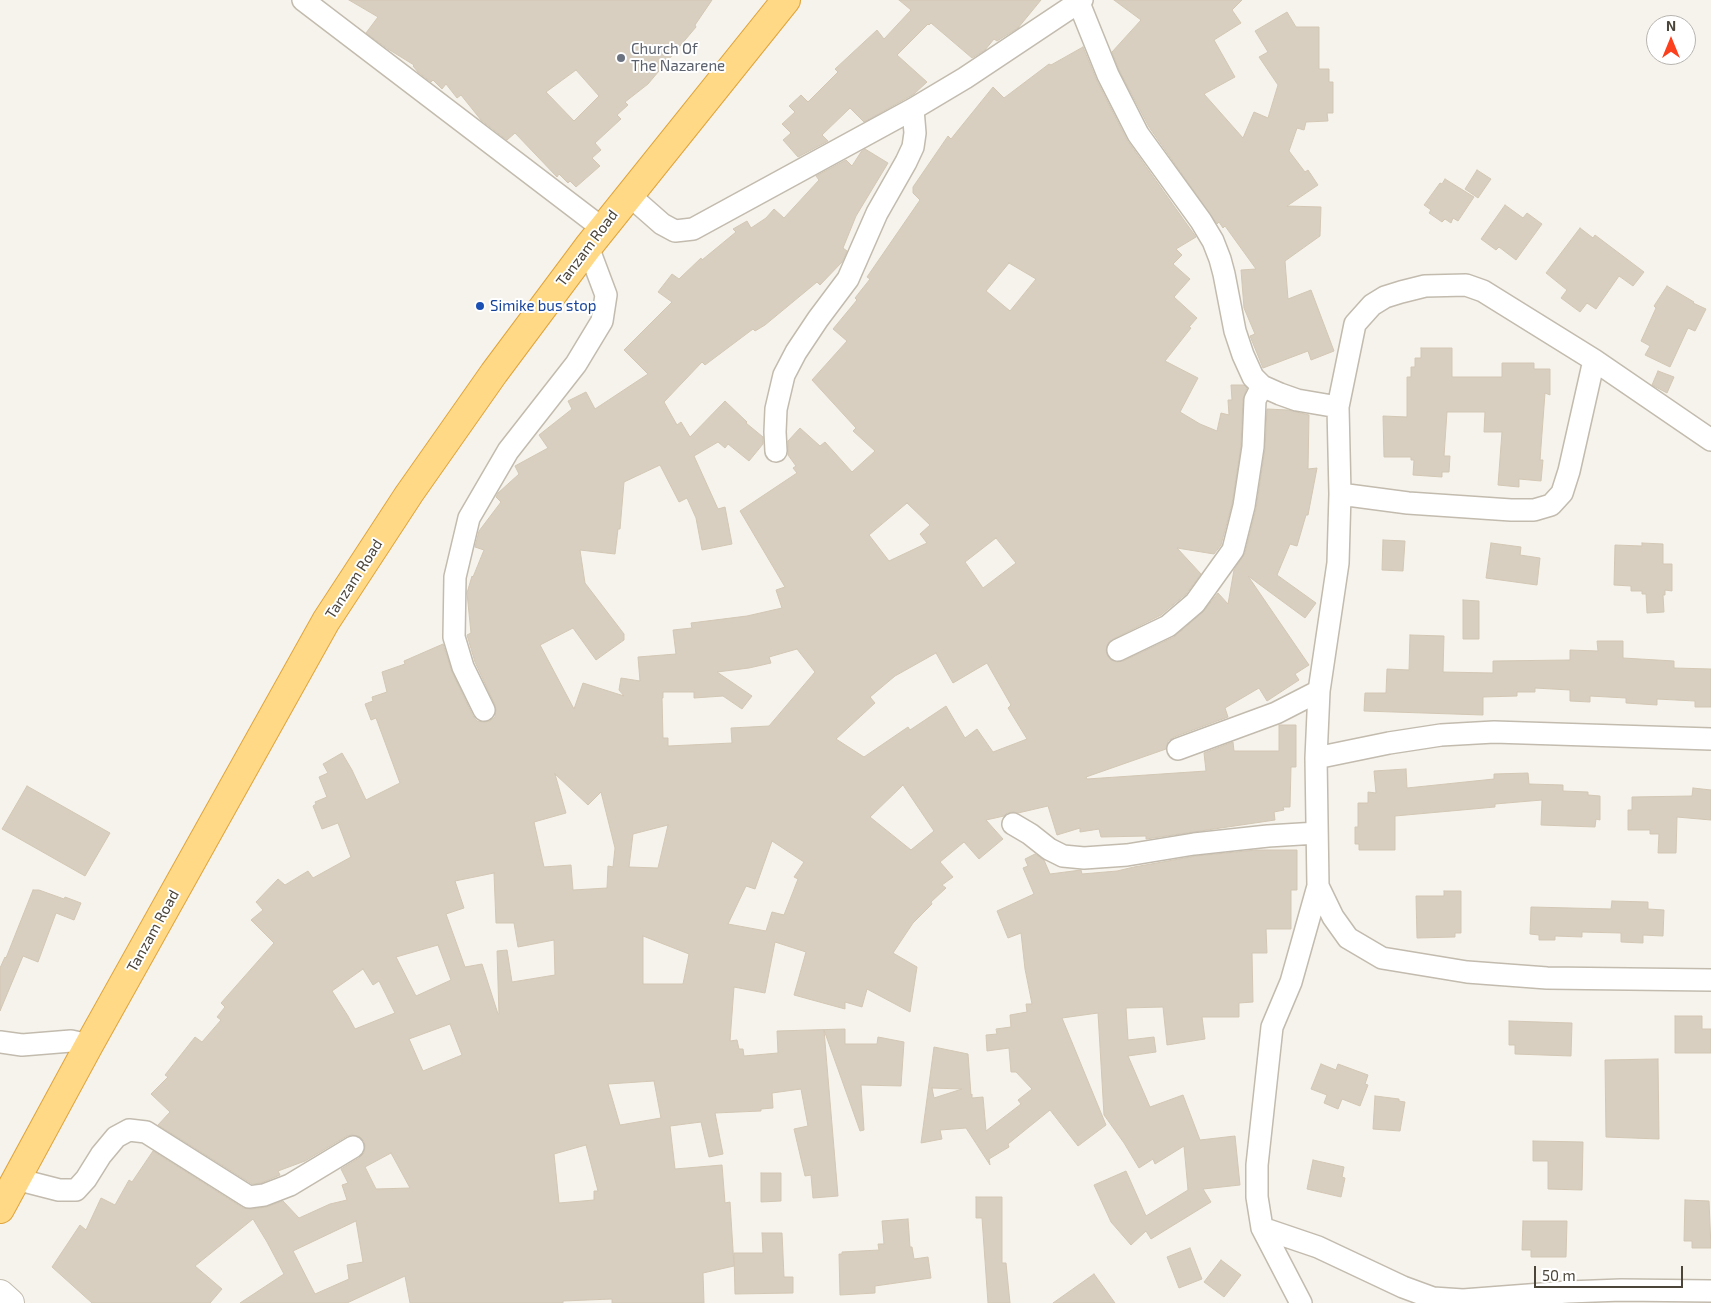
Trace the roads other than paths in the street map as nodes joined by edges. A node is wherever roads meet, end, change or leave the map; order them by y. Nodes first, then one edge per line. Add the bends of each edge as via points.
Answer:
1 (303, 0) edge
2 (786, 0) edge
3 (1081, 2) edge
4 (913, 109) junction
5 (629, 194) junction
6 (595, 237) junction
7 (1594, 360) junction
8 (1262, 386) junction
9 (1338, 407) junction
10 (1711, 440) edge
11 (776, 451) dead end
12 (1340, 494) junction
13 (1118, 650) dead end
14 (1319, 691) junction
15 (484, 710) dead end
16 (1711, 739) edge
17 (1178, 749) dead end
18 (1316, 758) junction
19 (1013, 824) dead end
20 (1317, 833) junction
21 (1318, 886) junction
22 (1711, 980) edge
23 (0, 1042) edge
24 (89, 1045) junction
25 (352, 1147) dead end
26 (16, 1179) junction
27 (0, 1209) edge
28 (1262, 1228) junction
29 (1711, 1291) edge
30 (0, 1294) edge
31 (10, 1303) edge
32 (1301, 1303) edge

1 - 6 street
2 - 5 highway, Tanzam Road
3 - 4 street
3 - 8 street via 1104,67 1138,134 1213,241 1220,258 1235,332 1253,377
4 - 5 street via 694,230 675,232
4 - 11 street via 915,133 906,162 877,213 848,279 818,319 784,375 776,409
5 - 6 highway, Tanzam Road
6 - 15 street via 606,296 602,321 576,364 508,451 469,518 455,577 454,637
6 - 24 highway, Tanzam Road via 494,373 326,620
7 - 9 street via 1483,291 1466,285 1425,286 1372,305 1355,324
7 - 10 street
7 - 12 street via 1569,471 1562,493 1551,505 1534,510 1511,510 1408,503
8 - 9 street via 1297,400
8 - 13 street via 1255,400 1253,447 1233,550 1195,603 1168,626
9 - 12 street
12 - 14 street via 1338,564
14 - 17 street via 1276,713
14 - 18 street
16 - 18 street via 1494,732 1441,735
18 - 20 street
19 - 20 street via 1063,856 1084,858
20 - 21 street
21 - 22 street via 1348,938 1382,958 1467,972 1547,978
21 - 28 street via 1291,982 1272,1027 1257,1165 1257,1197
23 - 24 street via 22,1045 71,1041
24 - 26 highway, Tanzam Road
25 - 26 street via 290,1186 250,1197 146,1132 129,1130 116,1137 76,1190 59,1190
26 - 27 highway, Tanzam Road
28 - 29 street via 1318,1246 1433,1298 1463,1300 1622,1290
28 - 32 street
30 - 31 street

